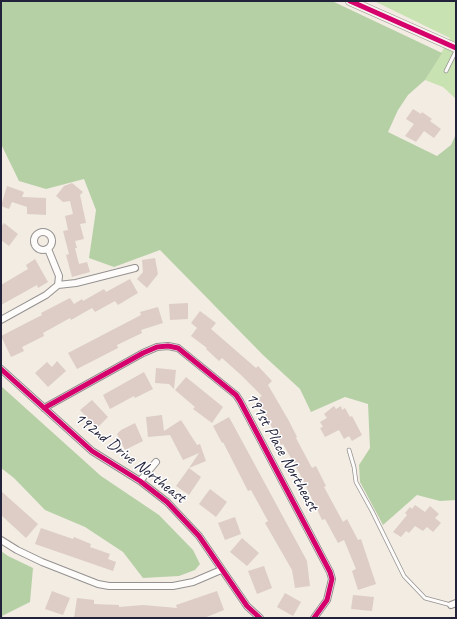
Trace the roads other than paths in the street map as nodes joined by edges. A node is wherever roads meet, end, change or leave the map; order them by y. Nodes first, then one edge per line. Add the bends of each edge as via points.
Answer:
1 (350, 1) edge
2 (456, 50) edge
3 (446, 71) dead end
4 (48, 249) dead end
5 (136, 268) dead end
6 (58, 285) junction
7 (1, 320) edge
8 (1, 369) edge
9 (44, 408) junction
10 (349, 450) dead end
11 (156, 462) dead end
12 (140, 481) junction
13 (1, 540) edge
14 (221, 570) junction
15 (454, 604) edge
16 (260, 618) edge
17 (314, 618) edge

1 - 2 main road
2 - 3 lane
4 - 6 street via 59,276
5 - 6 street
6 - 7 street via 46,296
8 - 9 street, 192nd Drive Northeast
9 - 12 street, 192nd Drive Northeast via 92,451
9 - 17 street, 191st Place Northeast via 157,347 178,348 236,395 330,572 331,586 327,600
10 - 15 lane via 356,482 404,576 425,598
11 - 12 street
12 - 14 street, 192nd Drive Northeast via 182,516 199,536
13 - 14 street via 42,562 109,586 173,586 193,582
14 - 16 street, 192nd Drive Northeast via 247,606

